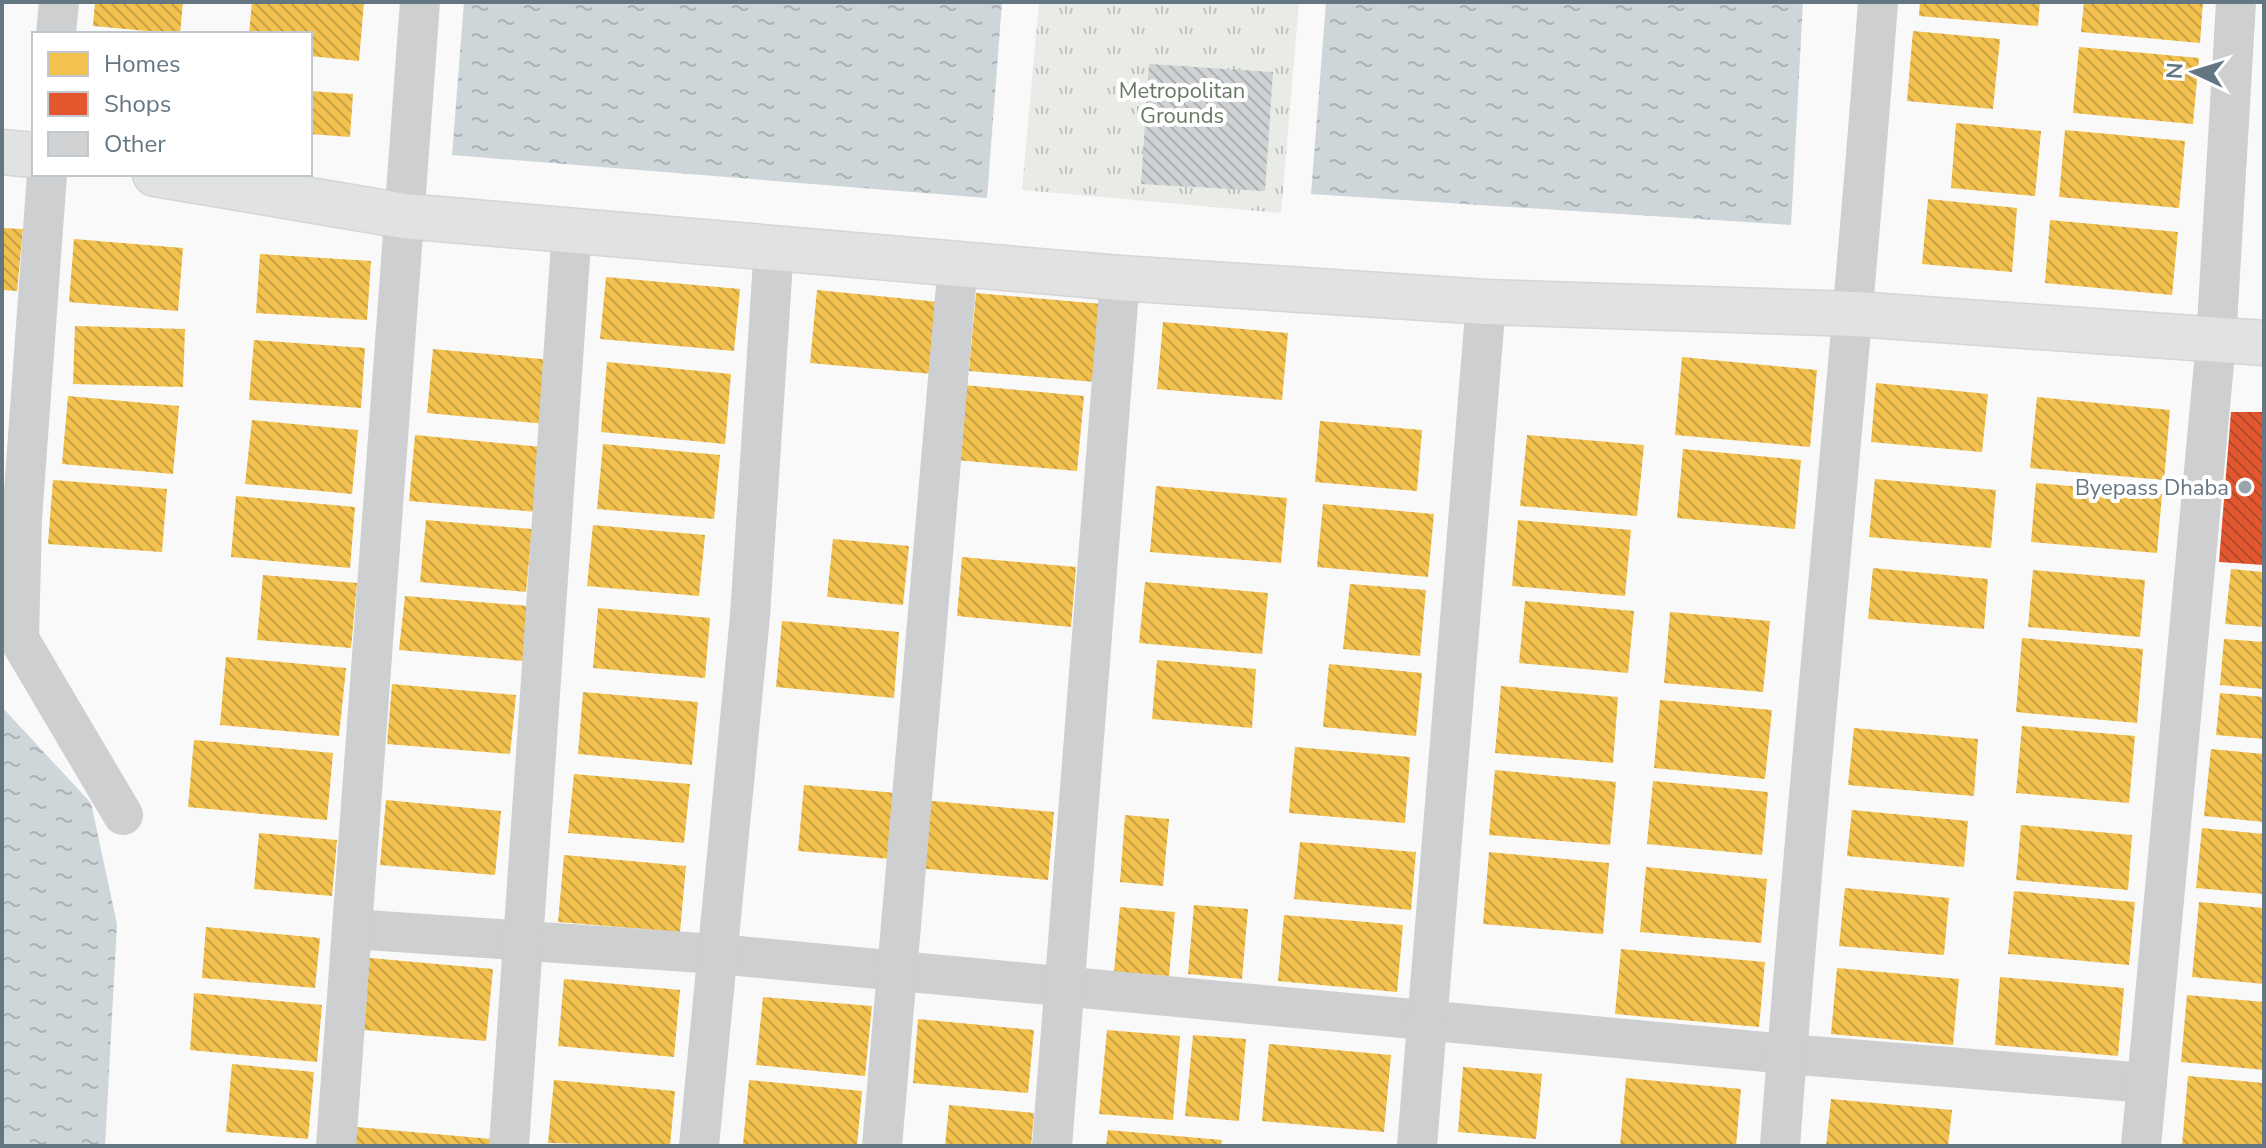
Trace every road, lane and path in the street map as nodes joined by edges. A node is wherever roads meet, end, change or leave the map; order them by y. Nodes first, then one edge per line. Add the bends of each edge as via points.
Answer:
1 (59, 2) edge
2 (420, 2) edge
3 (1878, 2) edge
4 (2236, 2) edge
5 (56, 32) edge
6 (2, 152) edge
7 (32, 155) edge
8 (47, 176) edge
9 (167, 176) edge
10 (404, 216) junction
11 (572, 229) junction
12 (774, 246) junction
13 (958, 263) junction
14 (1120, 278) junction
15 (1486, 302) junction
16 (1855, 314) junction
17 (2216, 342) junction
18 (2264, 343) edge
19 (123, 815) dead end
20 (352, 929) junction
21 (520, 941) junction
22 (717, 954) junction
23 (896, 971) junction
24 (1065, 988) junction
25 (1427, 1020) junction
26 (1787, 1054) junction
27 (2147, 1083) junction
28 (336, 1146) edge
29 (509, 1146) edge
30 (699, 1146) edge
31 (882, 1146) edge
32 (1052, 1146) edge
33 (1417, 1146) edge
34 (1780, 1146) edge
35 (2141, 1146) edge

1 - 5 street
2 - 10 street
3 - 16 street
4 - 17 street
6 - 7 street
8 - 19 street via 22,519 19,639
9 - 10 street
10 - 11 street
10 - 20 street
11 - 12 street
11 - 21 street
12 - 13 street
12 - 22 street via 750,616
13 - 14 street
13 - 23 street
14 - 15 street
14 - 24 street
15 - 16 street
15 - 25 street
16 - 17 street
16 - 26 street
17 - 18 street
17 - 27 street
20 - 21 street
20 - 28 street
21 - 22 street
21 - 29 street
22 - 23 street
22 - 30 street
23 - 24 street
23 - 31 street
24 - 25 street
24 - 32 street
25 - 26 street
25 - 33 street
26 - 27 street
26 - 34 street
27 - 35 street

